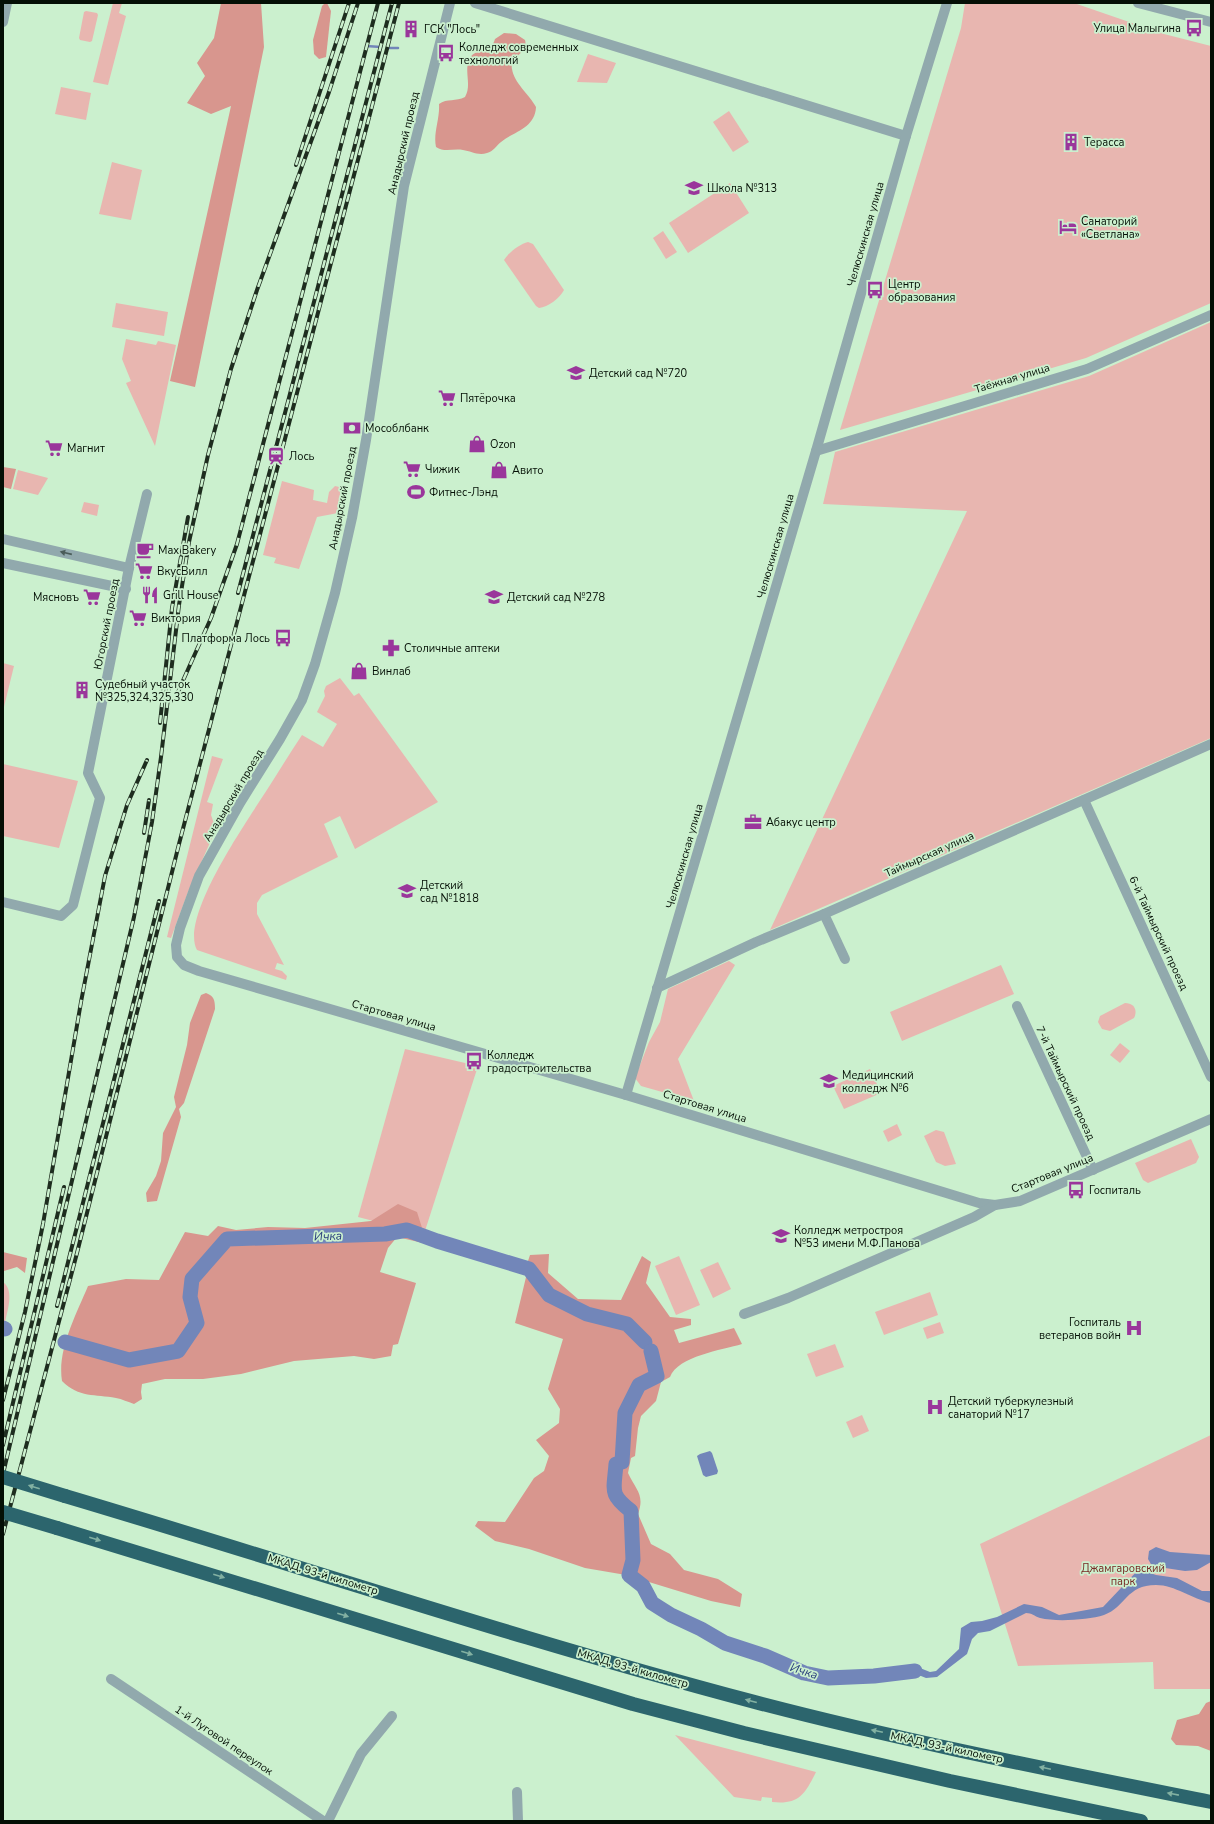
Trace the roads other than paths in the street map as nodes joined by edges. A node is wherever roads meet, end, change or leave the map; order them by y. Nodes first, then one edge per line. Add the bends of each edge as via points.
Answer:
1 (7, 3) edge
2 (450, 3) edge
3 (475, 3) edge
4 (946, 3) edge
5 (1138, 3) edge
6 (3, 22) edge
7 (1211, 22) edge
8 (906, 136) junction
9 (1211, 315) edge
10 (816, 451) junction
11 (147, 494) dead end
12 (3, 539) edge
13 (3, 564) edge
14 (129, 568) junction
15 (126, 589) junction
16 (1211, 744) edge
17 (1084, 800) junction
18 (3, 902) edge
19 (824, 914) junction
20 (845, 959) dead end
21 (184, 965) joint
22 (657, 988) junction
23 (1017, 1006) dead end
24 (1211, 1076) edge
25 (626, 1094) junction
26 (1211, 1119) edge
27 (1093, 1170) junction
28 (995, 1205) junction
29 (744, 1314) dead end
30 (3, 1477) edge
31 (3, 1512) edge
32 (111, 1679) dead end
33 (392, 1716) dead end
34 (517, 1792) dead end
35 (1211, 1802) edge
36 (323, 1821) edge
37 (328, 1821) edge
38 (518, 1821) edge
39 (1142, 1821) edge

1 - 6 street
2 - 21 street, Анадырский проезд via 404,186 355,505 328,620 297,712 240,803 199,876 176,945 177,957
3 - 8 street
4 - 8 street, Челюскинская улица
5 - 7 street
8 - 10 street, Челюскинская улица
9 - 10 street, Таёжная улица via 1087,369
10 - 22 street, Челюскинская улица
11 - 14 street, Югорский проезд
14 -> 12 street
13 - 15 street
14 - 15 street, Югорский проезд
15 - 18 street, Югорский проезд via 88,774 100,798 73,905 61,916
16 - 17 street, Таймырская улица
17 - 19 street, Таймырская улица
17 - 24 street, 6-й Таймырский проезд
19 - 20 street
19 - 22 street, Таймырская улица
21 - 25 street, Стартовая улица via 285,997
22 - 25 street, Челюскинская улица
23 - 27 street, 7-й Таймырский проезд
25 - 28 street, Стартовая улица via 965,1199
26 - 27 street, Стартовая улица
27 - 28 street, Стартовая улица via 1020,1201
28 - 29 street via 967,1220 788,1298
35 -> 30 highway, МКАД, 93-й километр, bridge via 839,1723 745,1699 582,1655
31 -> 39 highway, bridge via 633,1704 744,1733 944,1779
32 - 36 street, 1-й Луговой переулок
33 - 37 street via 361,1754
34 - 38 street

